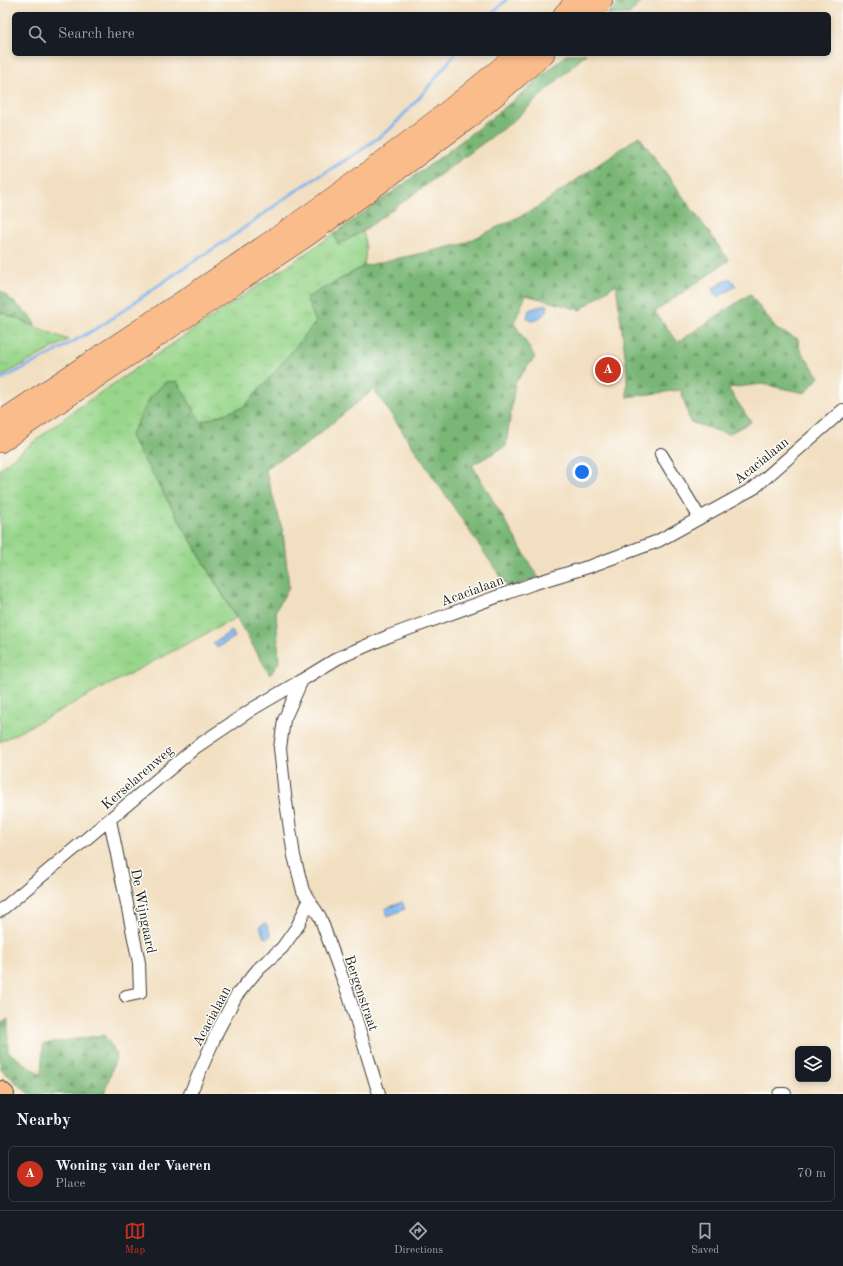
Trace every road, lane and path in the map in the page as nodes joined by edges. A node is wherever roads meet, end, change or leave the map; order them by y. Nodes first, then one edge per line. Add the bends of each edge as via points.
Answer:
1 (578, 0) edge
2 (602, 0) edge
3 (566, 12) edge
4 (589, 12) edge
5 (515, 56) edge
6 (542, 56) edge
7 (49, 389) junction
8 (0, 410) edge
9 (843, 410) edge
10 (46, 411) junction
11 (0, 422) edge
12 (0, 442) edge
13 (661, 454) dead end
14 (0, 457) edge
15 (700, 518) junction
16 (302, 680) junction
17 (110, 820) junction
18 (310, 903) junction
19 (0, 911) edge
20 (126, 996) dead end
21 (0, 1090) edge
22 (4, 1094) edge
23 (190, 1094) edge
24 (379, 1094) edge
25 (779, 1094) edge
26 (785, 1094) edge

1 - 3 highway
2 - 4 highway
5 - 7 highway via 399,150 301,220
6 - 10 highway via 469,118 315,231
7 - 8 highway via 28,393
7 - 11 highway
9 - 15 street, Acacialaan via 754,488
10 - 12 highway
10 - 14 highway via 31,432
13 - 15 street
15 - 16 street, Acacialaan via 658,541 389,636 338,658
16 - 17 street, Kerselarenweg via 196,747
16 - 18 street via 284,720 280,748 294,856 303,891
17 - 19 street, Kerselarenweg
17 - 20 street, De Wijngaard via 139,963 140,993
18 - 23 street, Acacialaan via 282,948 259,968 236,996
18 - 24 street, Bergenstraat via 320,916 349,996
21 - 22 main road
25 - 26 street

